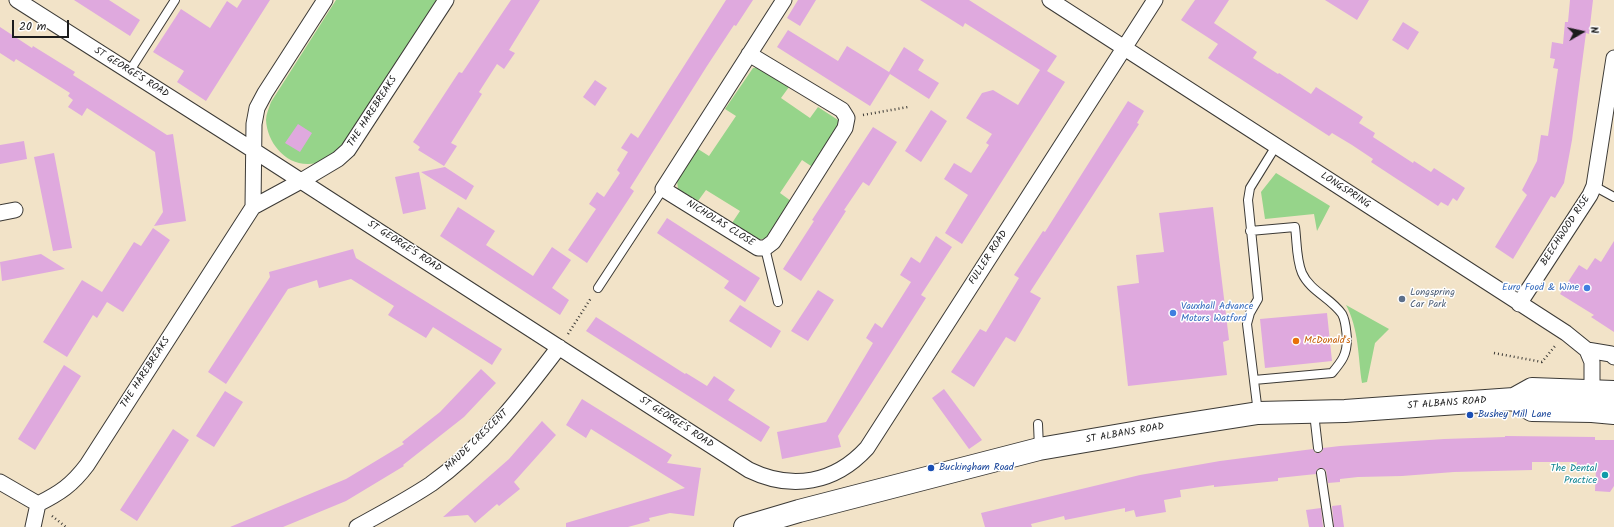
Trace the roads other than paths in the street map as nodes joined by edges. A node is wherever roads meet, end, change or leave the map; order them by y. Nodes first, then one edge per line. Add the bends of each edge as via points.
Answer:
1 (18, 0) edge
2 (175, 0) edge
3 (325, 0) edge
4 (446, 0) edge
5 (784, 0) edge
6 (1050, 0) edge
7 (1155, 0) edge
8 (1124, 48) junction
9 (749, 54) junction
10 (1614, 58) edge
11 (129, 72) junction
12 (1612, 78) edge
13 (1276, 146) junction
14 (253, 150) junction
15 (302, 181) junction
16 (1594, 186) junction
17 (662, 189) junction
18 (1614, 197) edge
19 (253, 207) junction
20 (15, 210) dead end
21 (0, 213) edge
22 (1250, 231) junction
23 (765, 248) junction
24 (598, 288) road end
25 (778, 302) dead end
26 (1519, 304) junction
27 (559, 347) junction
28 (1587, 350) junction
29 (1614, 356) edge
30 (1254, 380) junction
31 (1614, 392) edge
32 (1592, 401) junction
33 (1314, 412) junction
34 (1258, 413) junction
35 (1614, 414) edge
36 (1038, 424) dead end
37 (1318, 448) dead end
38 (1039, 449) junction
39 (1321, 473) dead end
40 (0, 482) edge
41 (795, 483) joint
42 (38, 504) junction
43 (33, 527) edge
44 (358, 527) edge
45 (745, 527) edge
46 (1329, 527) edge

1 - 11 street, ST GEORGE'S ROAD
2 - 11 lane
3 - 14 street via 257,108
4 - 15 street, THE HAREBREAKS via 348,150
5 - 9 street
6 - 8 street, LONGSPRING
7 - 8 street, FULLER ROAD
8 - 13 street, LONGSPRING
8 - 41 street, FULLER ROAD via 867,448 857,459 834,473
9 - 17 street
9 - 23 street, NICHOLAS CLOSE via 842,110 847,118 845,128 773,242
10 - 12 street, BEECHWOOD RISE
11 - 14 street, ST GEORGE'S ROAD
12 - 16 street, BEECHWOOD RISE
13 - 22 lane via 1250,188
13 - 26 street, LONGSPRING
14 - 15 street, ST GEORGE'S ROAD
14 - 19 street
15 - 19 street, THE HAREBREAKS
15 - 27 street, ST GEORGE'S ROAD
16 - 18 lane
16 - 26 street, BEECHWOOD RISE
17 - 23 street, NICHOLAS CLOSE via 758,248
17 - 24 lane
19 - 42 street, THE HAREBREAKS via 87,466 69,487
20 - 21 street
22 - 30 lane via 1258,299 1247,324
22 - 30 lane via 1295,227 1301,272 1317,292 1343,315 1347,344 1345,357 1332,373
23 - 25 lane
26 - 28 street, LONGSPRING via 1566,333
27 - 41 street, ST GEORGE'S ROAD via 749,470 760,476
27 - 44 street, MAUDE CRESCENT via 526,391 493,429 462,459 432,483
28 - 29 street
28 - 32 street via 1592,362
30 - 34 lane
31 - 32 main road, ST ALBANS ROAD
32 - 33 main road, ST ALBANS ROAD via 1532,389 1514,399
32 - 35 main road, ST ALBANS ROAD
33 - 34 main road, ST ALBANS ROAD
33 - 37 lane
34 - 38 main road, ST ALBANS ROAD
36 - 38 lane
38 - 45 main road, ST ALBANS ROAD
39 - 46 lane
40 - 42 street
42 - 43 street

